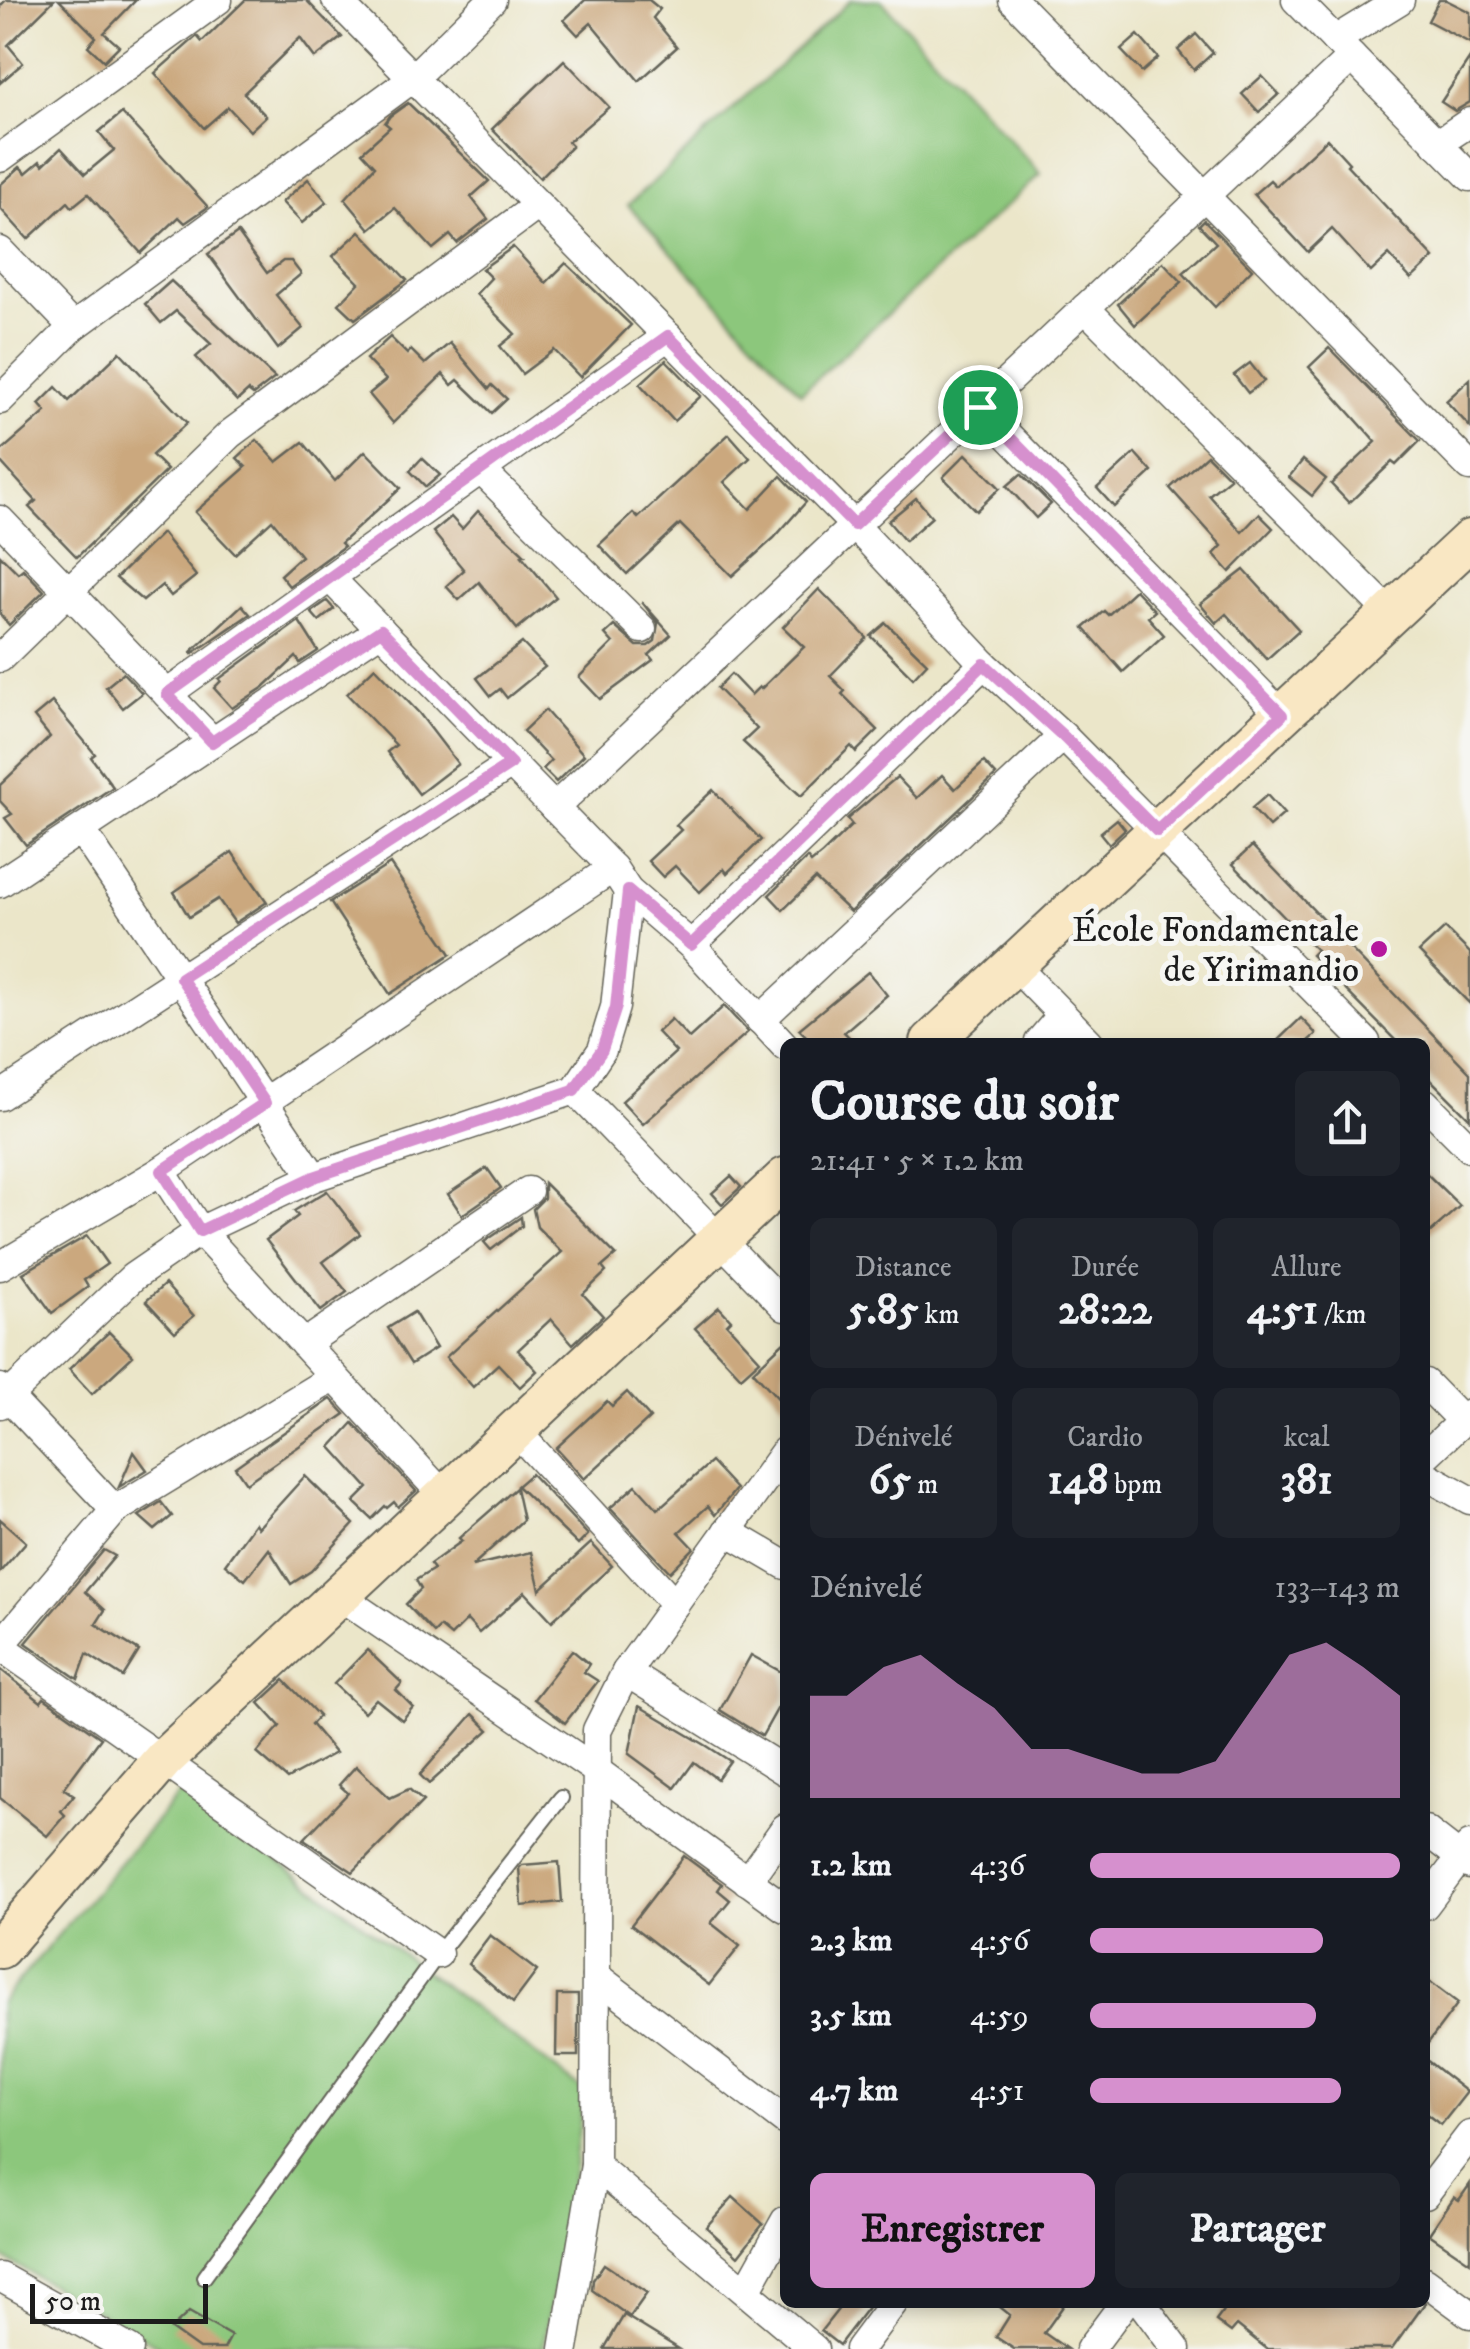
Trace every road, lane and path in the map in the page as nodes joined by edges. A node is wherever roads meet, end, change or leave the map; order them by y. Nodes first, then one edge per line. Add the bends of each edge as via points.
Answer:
1 (218, 0) edge
2 (336, 0) edge
3 (492, 0) edge
4 (1012, 0) edge
5 (1296, 0) edge
6 (1400, 0) edge
7 (1344, 48) junction
8 (412, 78) junction
9 (1470, 122) edge
10 (1437, 144) junction
11 (0, 158) edge
12 (1470, 177) edge
13 (1204, 196) junction
14 (538, 205) junction
15 (0, 251) edge
16 (1085, 308) junction
17 (73, 327) junction
18 (668, 336) junction
19 (0, 400) edge
20 (980, 407) junction
21 (1470, 468) edge
22 (481, 470) junction
23 (0, 520) edge
24 (854, 525) junction
25 (1470, 540) edge
26 (330, 578) junction
27 (68, 591) junction
28 (1390, 614) junction
29 (642, 629) dead end
30 (381, 630) junction
31 (0, 658) edge
32 (984, 664) junction
33 (167, 694) junction
34 (1282, 715) junction
35 (1063, 736) junction
36 (212, 742) junction
37 (511, 764) junction
38 (554, 808) junction
39 (81, 830) junction
40 (1157, 831) junction
41 (620, 880) junction
42 (0, 883) edge
43 (691, 945) junction
44 (1014, 965) junction
45 (181, 978) junction
46 (1062, 1014) junction
47 (760, 1020) junction
48 (934, 1038) edge
49 (1043, 1038) edge
50 (1085, 1038) edge
51 (1362, 1038) edge
52 (780, 1041) edge
53 (574, 1090) junction
54 (0, 1096) edge
55 (265, 1103) junction
56 (1430, 1107) edge
57 (1470, 1148) edge
58 (162, 1171) junction
59 (314, 1177) junction
60 (780, 1183) edge
61 (528, 1191) dead end
62 (200, 1231) junction
63 (721, 1238) junction
64 (0, 1266) edge
65 (780, 1302) edge
66 (304, 1344) junction
67 (334, 1377) junction
68 (1430, 1387) edge
69 (3, 1396) edge
70 (1466, 1417) edge
71 (515, 1430) junction
72 (1430, 1451) edge
73 (780, 1458) edge
74 (1430, 1478) edge
75 (444, 1496) junction
76 (1470, 1500) edge
77 (114, 1510) junction
78 (727, 1531) junction
79 (780, 1562) edge
80 (338, 1595) junction
81 (675, 1604) junction
82 (0, 1646) edge
83 (626, 1672) junction
84 (163, 1760) junction
85 (780, 1768) edge
86 (597, 1771) junction
87 (561, 1798) dead end
88 (1430, 1833) edge
89 (780, 1835) edge
90 (1467, 1856) edge
91 (747, 1881) junction
92 (1430, 1898) edge
93 (780, 1904) edge
94 (0, 1948) edge
95 (438, 1954) junction
96 (596, 1976) junction
97 (780, 2117) edge
98 (1470, 2135) edge
99 (595, 2165) junction
100 (1430, 2187) edge
101 (780, 2230) edge
102 (0, 2277) edge
103 (204, 2277) dead end
104 (1430, 2285) edge
105 (746, 2291) junction
106 (890, 2308) edge
107 (1120, 2308) edge
108 (1145, 2308) edge
109 (1470, 2314) edge
110 (129, 2349) edge
111 (564, 2349) edge
112 (814, 2349) edge
113 (859, 2349) edge
114 (1090, 2349) edge
115 (1176, 2349) edge

1 - 11 street
2 - 8 street
3 - 8 street
4 - 13 street
5 - 7 street
6 - 7 street
7 - 10 street
7 - 13 street
8 - 14 street
8 - 17 street
9 - 10 street
10 - 12 street
13 - 16 street
13 - 21 street
14 - 18 street
14 - 27 street via 230,434
15 - 17 street
16 - 20 street
16 - 28 street
17 - 19 street
18 - 22 street
18 - 24 street
20 - 24 street
20 - 34 street
22 - 26 street
22 - 29 street
23 - 27 street
24 - 32 street
24 - 38 street
25 - 28 street
26 - 30 street
26 - 33 street
27 - 31 street
27 - 33 street
28 - 34 street
30 - 36 street
30 - 37 street
32 - 35 street
32 - 43 street
33 - 36 street
34 - 40 street
35 - 40 street
35 - 47 street
36 - 39 street
37 - 38 street
37 - 45 street
38 - 41 street
39 - 42 street
39 - 45 street
40 - 44 street
40 - 51 street
41 - 43 street
41 - 53 street via 616,1007 602,1050
41 - 55 street
43 - 47 street
44 - 46 street
44 - 48 street
45 - 54 street
45 - 55 street
46 - 49 street
46 - 50 street
47 - 52 street
53 - 59 street
53 - 63 street
55 - 58 street
55 - 59 street
56 - 57 street
58 - 62 street
58 - 64 street
59 - 62 street
60 - 63 street
61 - 66 street
62 - 66 street
62 - 69 street via 133,1277
63 - 65 street
63 - 71 street
66 - 67 street
67 - 75 street
67 - 77 street
68 - 70 street
69 - 77 street
70 - 72 street
71 - 75 street
71 - 81 street
73 - 78 street
74 - 76 street
75 - 80 street
77 - 82 street
78 - 79 street
78 - 81 street
80 - 84 street
80 - 86 street
81 - 83 street
82 - 84 street
83 - 85 street
83 - 86 street via 597,1730
84 - 94 street
84 - 95 street
86 - 91 street
86 - 96 street
87 - 95 lane
88 - 90 street
89 - 91 street
90 - 92 street
91 - 93 street
95 - 103 lane
96 - 97 street
96 - 99 street
98 - 100 street
99 - 105 street
99 - 111 street
101 - 105 street
102 - 110 street
104 - 109 street
105 - 112 street
106 - 113 street
107 - 114 street
108 - 115 street

